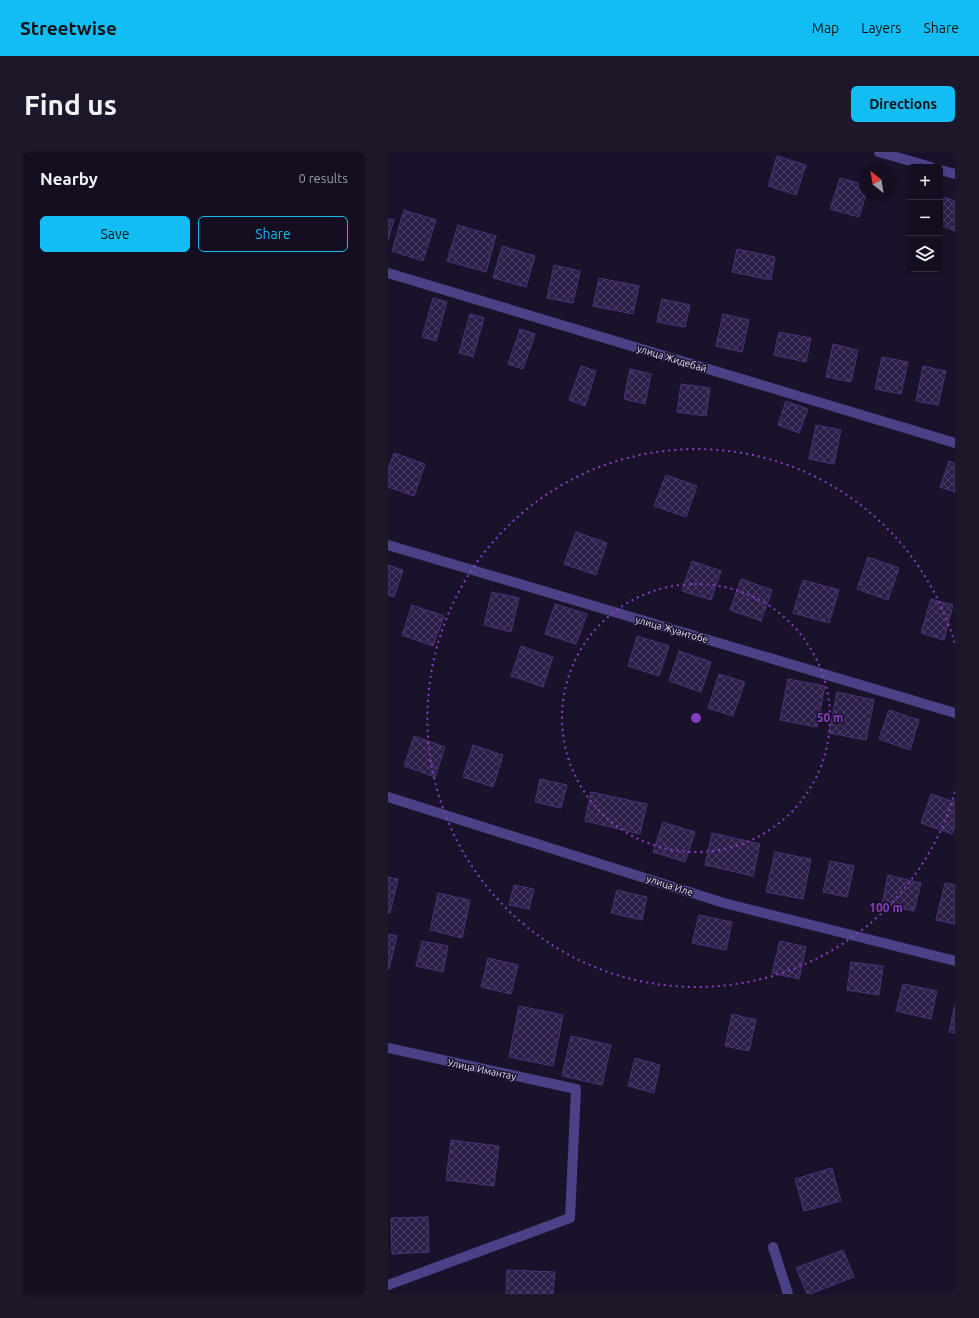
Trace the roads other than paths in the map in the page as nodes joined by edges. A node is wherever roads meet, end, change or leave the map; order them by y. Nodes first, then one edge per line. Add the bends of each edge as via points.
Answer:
1 (879, 152) edge
2 (921, 164) edge
3 (943, 171) edge
4 (955, 174) edge
5 (388, 273) edge
6 (955, 443) edge
7 (388, 545) edge
8 (955, 713) edge
9 (388, 796) edge
10 (955, 961) edge
11 (388, 1048) edge
12 (773, 1248) dead end
13 (388, 1285) edge
14 (788, 1294) edge

1 - 2 street
3 - 4 street
5 - 6 street, улица Жидебай
7 - 8 street, улица Жуантобе
9 - 10 street, улица Иле via 724,903
11 - 13 street, Улица Имантау via 576,1089 570,1218
12 - 14 street

